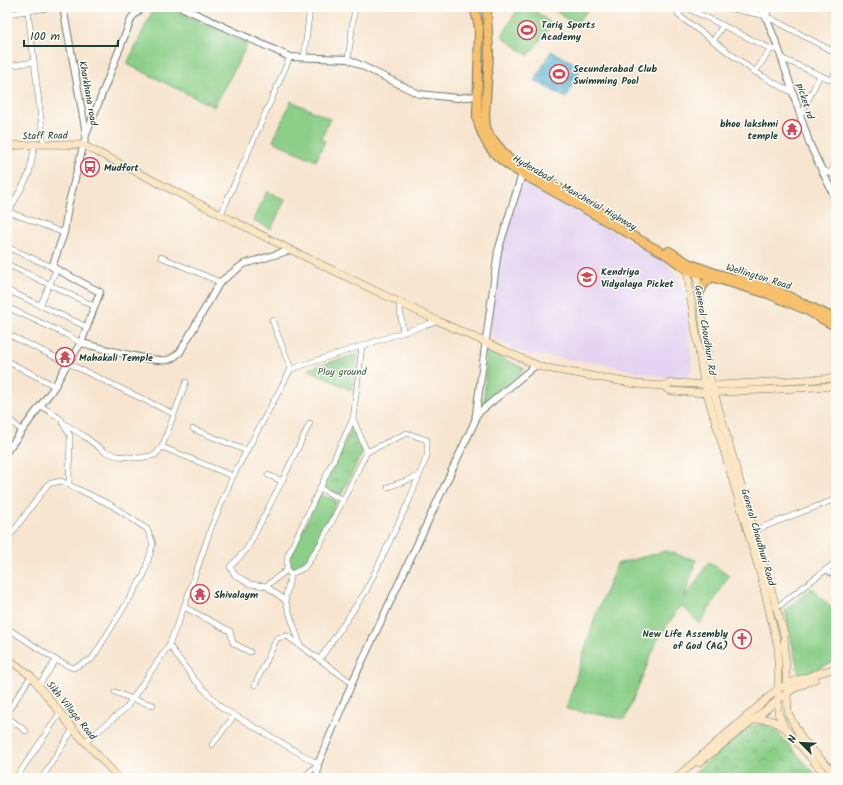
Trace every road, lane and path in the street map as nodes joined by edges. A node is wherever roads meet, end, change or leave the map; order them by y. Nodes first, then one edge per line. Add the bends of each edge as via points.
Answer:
1 (55, 7) edge
2 (63, 7) edge
3 (143, 7) edge
4 (181, 7) edge
5 (310, 7) edge
6 (355, 7) edge
7 (474, 7) edge
8 (685, 7) edge
9 (724, 7) edge
10 (762, 7) edge
11 (770, 7) edge
12 (827, 7) edge
13 (487, 9) edge
14 (28, 12) junction
15 (836, 12) edge
16 (7, 14) edge
17 (766, 16) junction
18 (478, 18) junction
19 (723, 25) junction
20 (713, 41) junction
21 (771, 48) junction
22 (779, 50) junction
23 (836, 53) edge
24 (290, 57) junction
25 (304, 57) junction
26 (781, 58) junction
27 (348, 59) junction
28 (34, 62) junction
29 (7, 66) edge
30 (836, 71) edge
31 (755, 72) junction
32 (820, 75) junction
33 (834, 81) edge
34 (793, 93) junction
35 (476, 96) junction
36 (800, 115) junction
37 (86, 135) junction
38 (35, 144) junction
39 (44, 144) junction
40 (83, 145) junction
41 (9, 146) edge
42 (7, 159) edge
43 (836, 164) edge
44 (821, 169) junction
45 (830, 173) junction
46 (522, 174) junction
47 (836, 176) edge
48 (836, 200) edge
49 (8, 213) edge
50 (221, 214) junction
51 (64, 233) junction
52 (7, 247) edge
53 (291, 250) junction
54 (161, 257) dead end
55 (7, 264) edge
56 (692, 268) junction
57 (54, 269) junction
58 (711, 278) junction
59 (220, 282) junction
60 (49, 284) junction
61 (7, 290) edge
62 (700, 292) junction
63 (399, 302) junction
64 (40, 306) junction
65 (94, 306) junction
66 (7, 307) edge
67 (836, 319) edge
68 (272, 320) dead end
69 (438, 321) junction
70 (87, 327) junction
71 (836, 327) edge
72 (403, 332) junction
73 (7, 334) edge
74 (487, 343) junction
75 (81, 344) junction
76 (362, 346) junction
77 (7, 361) edge
78 (67, 364) junction
79 (536, 365) junction
80 (291, 369) junction
81 (836, 378) edge
82 (186, 382) dead end
83 (704, 384) junction
84 (712, 384) junction
85 (55, 386) junction
86 (663, 386) junction
87 (836, 386) edge
88 (706, 392) junction
89 (714, 392) junction
90 (41, 406) junction
91 (174, 414) junction
92 (476, 415) junction
93 (7, 417) edge
94 (352, 419) junction
95 (63, 423) junction
96 (310, 423) dead end
97 (193, 429) dead end
98 (22, 431) junction
99 (162, 446) junction
100 (7, 450) edge
101 (247, 451) junction
102 (367, 452) junction
103 (268, 475) dead end
104 (233, 476) junction
105 (419, 476) junction
106 (282, 481) junction
107 (69, 484) junction
108 (388, 487) dead end
109 (319, 488) junction
110 (836, 499) edge
111 (343, 500) junction
112 (755, 530) junction
113 (7, 540) edge
114 (836, 562) edge
115 (825, 570) junction
116 (289, 572) junction
117 (836, 576) edge
118 (266, 586) junction
119 (285, 600) junction
120 (184, 607) junction
121 (776, 608) junction
122 (7, 628) edge
123 (300, 644) junction
124 (169, 645) junction
125 (250, 652) dead end
126 (7, 658) edge
127 (320, 659) junction
128 (56, 660) junction
129 (836, 668) edge
130 (787, 673) junction
131 (836, 673) edge
132 (32, 676) junction
133 (799, 680) junction
134 (352, 683) junction
135 (788, 684) junction
136 (39, 685) junction
137 (255, 685) dead end
138 (778, 689) junction
139 (115, 692) dead end
140 (787, 693) junction
141 (132, 699) junction
142 (778, 699) junction
143 (153, 705) dead end
144 (763, 707) junction
145 (60, 713) junction
146 (7, 714) edge
147 (234, 716) junction
148 (7, 717) edge
149 (751, 720) junction
150 (784, 727) junction
151 (73, 729) junction
152 (26, 731) dead end
153 (85, 742) junction
154 (212, 745) dead end
155 (318, 764) junction
156 (836, 775) edge
157 (16, 778) edge
158 (42, 778) edge
159 (119, 778) edge
160 (304, 778) edge
161 (317, 778) edge
162 (676, 778) edge
163 (683, 778) edge
164 (828, 778) edge

1 - 14 street
2 - 37 street, Kharkhana road
3 - 37 street via 132,17
4 - 24 street
5 - 25 street
6 - 27 street
7 - 18 main road, Hyderabad - Mancherial Highway
8 - 19 street
8 - 20 street via 678,16
9 - 17 street
10 - 17 street, picket rd
11 - 17 street
12 - 15 street
13 - 18 main road
13 - 56 main road, Hyderabad - Mancherial Highway via 489,54 485,115 486,127 498,147 509,159
14 - 16 street
14 - 28 street
17 - 22 street, picket rd
17 - 23 street
18 - 35 main road, Hyderabad - Mancherial Highway via 479,60
19 - 20 street
19 - 21 street
20 - 31 street
21 - 22 street
21 - 31 street
22 - 26 street, picket rd
24 - 25 street
24 - 50 street
25 - 27 street
26 - 32 street
26 - 34 street, picket rd
27 - 35 street via 419,94 457,98
28 - 29 street
28 - 39 street
30 - 33 street
31 - 34 street
32 - 33 street
32 - 36 street
34 - 36 street, picket rd
35 - 46 main road, Hyderabad - Mancherial Highway via 477,118 486,143 500,160
36 - 44 street, picket rd
37 - 40 street
38 - 39 main road, Staff Road
38 - 41 main road, Staff Road
38 - 49 street via 29,174
39 - 40 main road, Staff Road
40 - 50 main road
40 - 51 street
41 - 42 street
43 - 45 street
44 - 45 street
44 - 48 street, picket rd
45 - 47 street
46 - 56 main road, Hyderabad - Mancherial Highway
46 - 74 street via 498,252
49 - 51 street
50 - 53 main road
51 - 57 street
52 - 57 street
53 - 59 street via 244,264
53 - 63 main road
54 - 59 street
55 - 60 street
56 - 58 main road
56 - 62 main road
56 - 67 main road, Wellington Road via 774,289
56 - 83 main road, General Choudhuri Rd
57 - 60 street
57 - 65 street via 100,292
58 - 62 main road
58 - 71 main road via 768,294 806,310
59 - 75 street via 180,352 174,357 167,360
60 - 64 street
60 - 65 street
61 - 64 street
62 - 84 main road via 708,371
63 - 69 main road
63 - 72 street
64 - 70 street
65 - 70 street
66 - 75 street
68 - 80 street
69 - 72 street
69 - 74 main road
70 - 75 street
72 - 76 street
73 - 78 street
74 - 79 main road
74 - 92 street
75 - 78 street
76 - 80 street
76 - 94 street
77 - 85 street
78 - 85 street
78 - 91 street
79 - 86 main road via 636,384
79 - 92 street
80 - 101 street
81 - 84 main road
82 - 91 street
83 - 84 main road
83 - 86 main road via 671,383
83 - 88 main road, General Choudhuri Rd
84 - 89 main road
85 - 90 street
86 - 88 main road via 670,391
87 - 89 main road
88 - 89 main road
88 - 138 main road, General Choudhuri Road via 763,584 778,647
89 - 112 main road
90 - 95 street
90 - 98 street
91 - 99 street
92 - 134 street
93 - 98 street
94 - 102 street
94 - 109 street
95 - 99 street via 105,452 118,456 140,458 155,455
95 - 107 street via 70,436
96 - 106 street
97 - 101 street
98 - 100 street
99 - 104 street
101 - 104 street
102 - 105 street via 407,433 427,440 428,456
102 - 111 street
103 - 106 street
104 - 120 street via 211,528
105 - 108 street
105 - 127 street via 366,591
106 - 118 street via 246,549 230,567 235,575 250,584
107 - 113 street via 61,481 48,484
107 - 128 street via 111,505 147,529 153,543 144,575 92,659 73,668
109 - 111 street
109 - 116 street via 287,556
110 - 112 street
111 - 116 street via 321,543 304,568
112 - 121 main road
114 - 115 street
115 - 117 street
115 - 121 street
116 - 118 street
116 - 119 street
118 - 119 street
119 - 123 street
120 - 124 street
120 - 125 street via 230,630 233,643
121 - 130 main road via 784,634
122 - 128 street
123 - 127 street
123 - 137 street via 287,636 278,638
124 - 141 street
124 - 147 street via 194,679 222,708
126 - 132 main road, Sikh Village Road
127 - 134 street
128 - 136 street
129 - 133 main road
130 - 133 main road
130 - 135 main road
131 - 140 main road via 810,681
132 - 136 main road, Sikh Village Road
132 - 146 street
133 - 135 main road
134 - 155 street
135 - 138 main road
135 - 140 main road
136 - 145 main road, Sikh Village Road
138 - 142 main road
138 - 144 main road
139 - 141 street
140 - 142 main road
140 - 156 main road via 788,713 802,739
141 - 143 street
141 - 153 street via 126,708
142 - 144 main road
142 - 150 main road via 778,713
144 - 149 main road
144 - 162 main road
145 - 151 main road, Sikh Village Road
145 - 157 street
147 - 154 street
147 - 155 street
148 - 152 street
149 - 150 main road via 766,718
149 - 163 main road
150 - 164 main road
151 - 153 main road, Sikh Village Road
151 - 158 street
153 - 159 main road, Sikh Village Road
155 - 160 street
155 - 161 street

